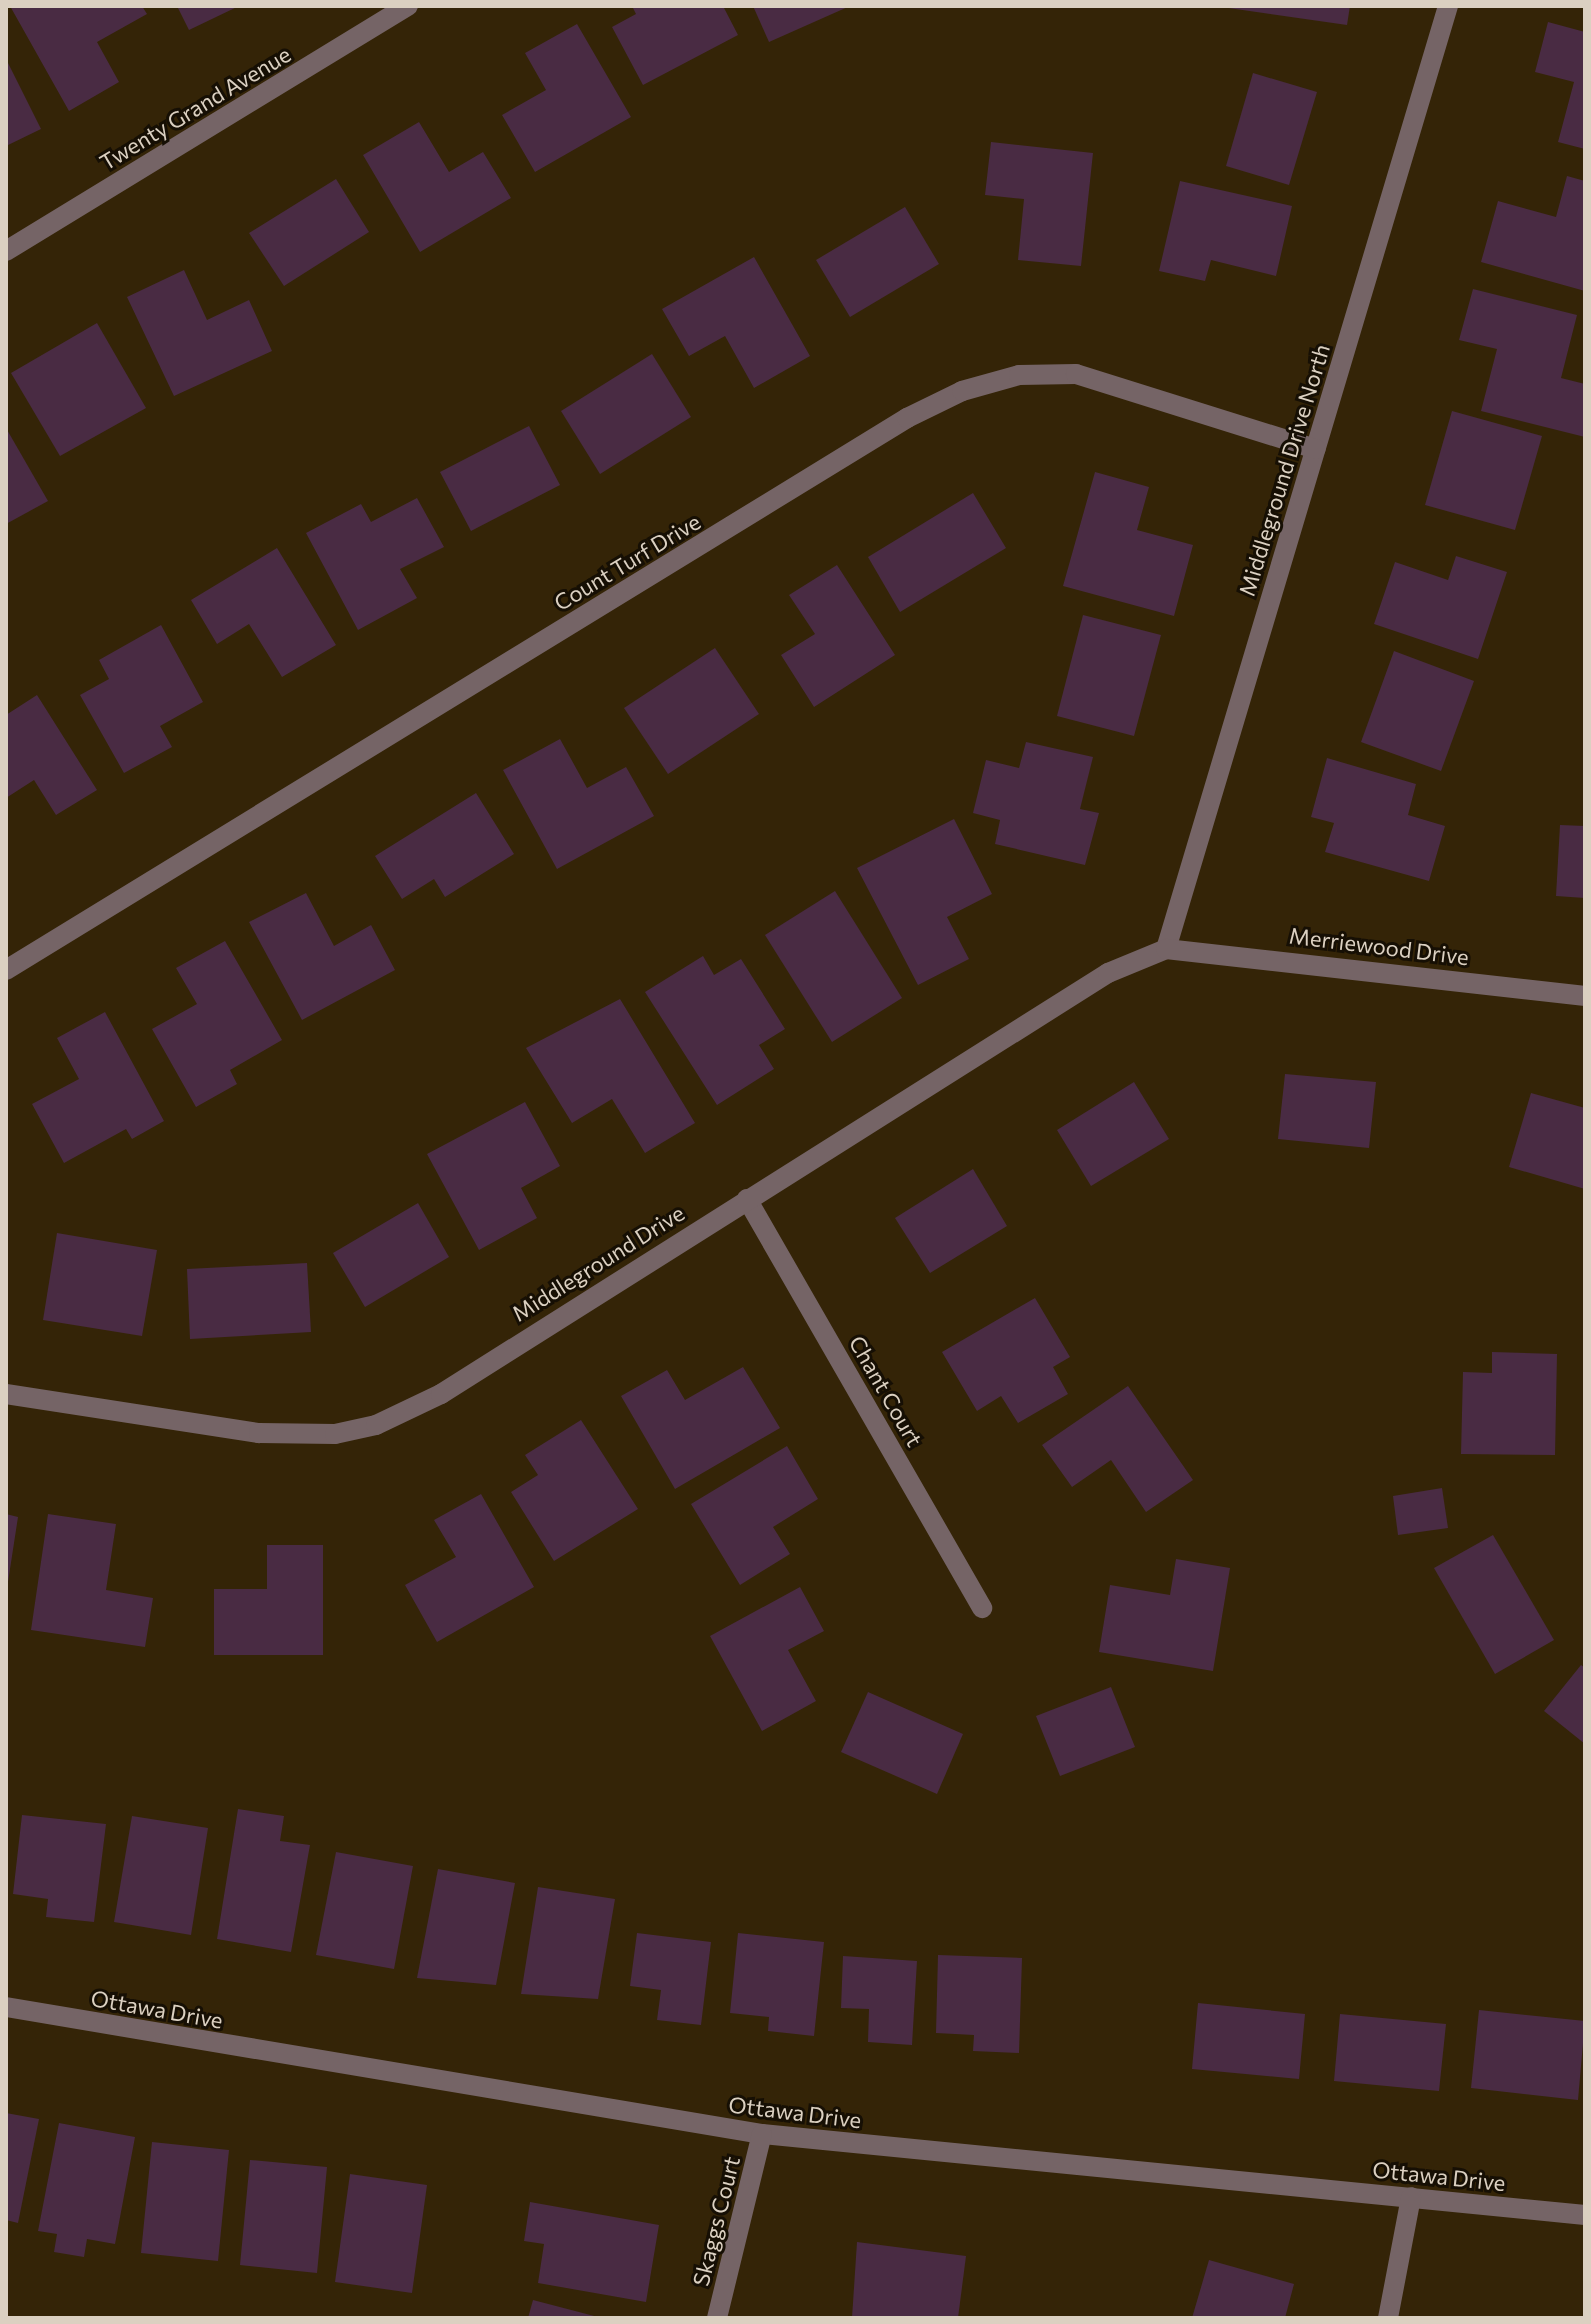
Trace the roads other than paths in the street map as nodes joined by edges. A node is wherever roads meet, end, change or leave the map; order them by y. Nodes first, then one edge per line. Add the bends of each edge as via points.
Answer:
1 (408, 6) edge
2 (1448, 6) edge
3 (6, 251) edge
4 (1316, 449) junction
5 (1166, 949) junction
6 (6, 970) edge
7 (1585, 996) edge
8 (747, 1199) junction
9 (6, 1394) edge
10 (982, 1608) dead end
11 (6, 2007) edge
12 (762, 2134) junction
13 (1411, 2197) junction
14 (1585, 2215) edge
15 (717, 2318) edge
16 (1388, 2318) edge

1 - 3 street, Twenty Grand Avenue
2 - 4 street, Middleground Drive North
4 - 5 street, Middleground Drive North
4 - 6 street, Count Turf Drive via 1076,374 1019,375 962,391 907,418
5 - 7 street, Merriewood Drive
5 - 8 street, Middleground Drive via 1108,973
8 - 9 street, Middleground Drive via 441,1394 376,1425 335,1434 259,1433
8 - 10 street, Chant Court
11 - 12 street, Ottawa Drive
12 - 13 street, Ottawa Drive
12 - 15 street, Skaggs Court
13 - 14 street, Ottawa Drive
13 - 16 street

